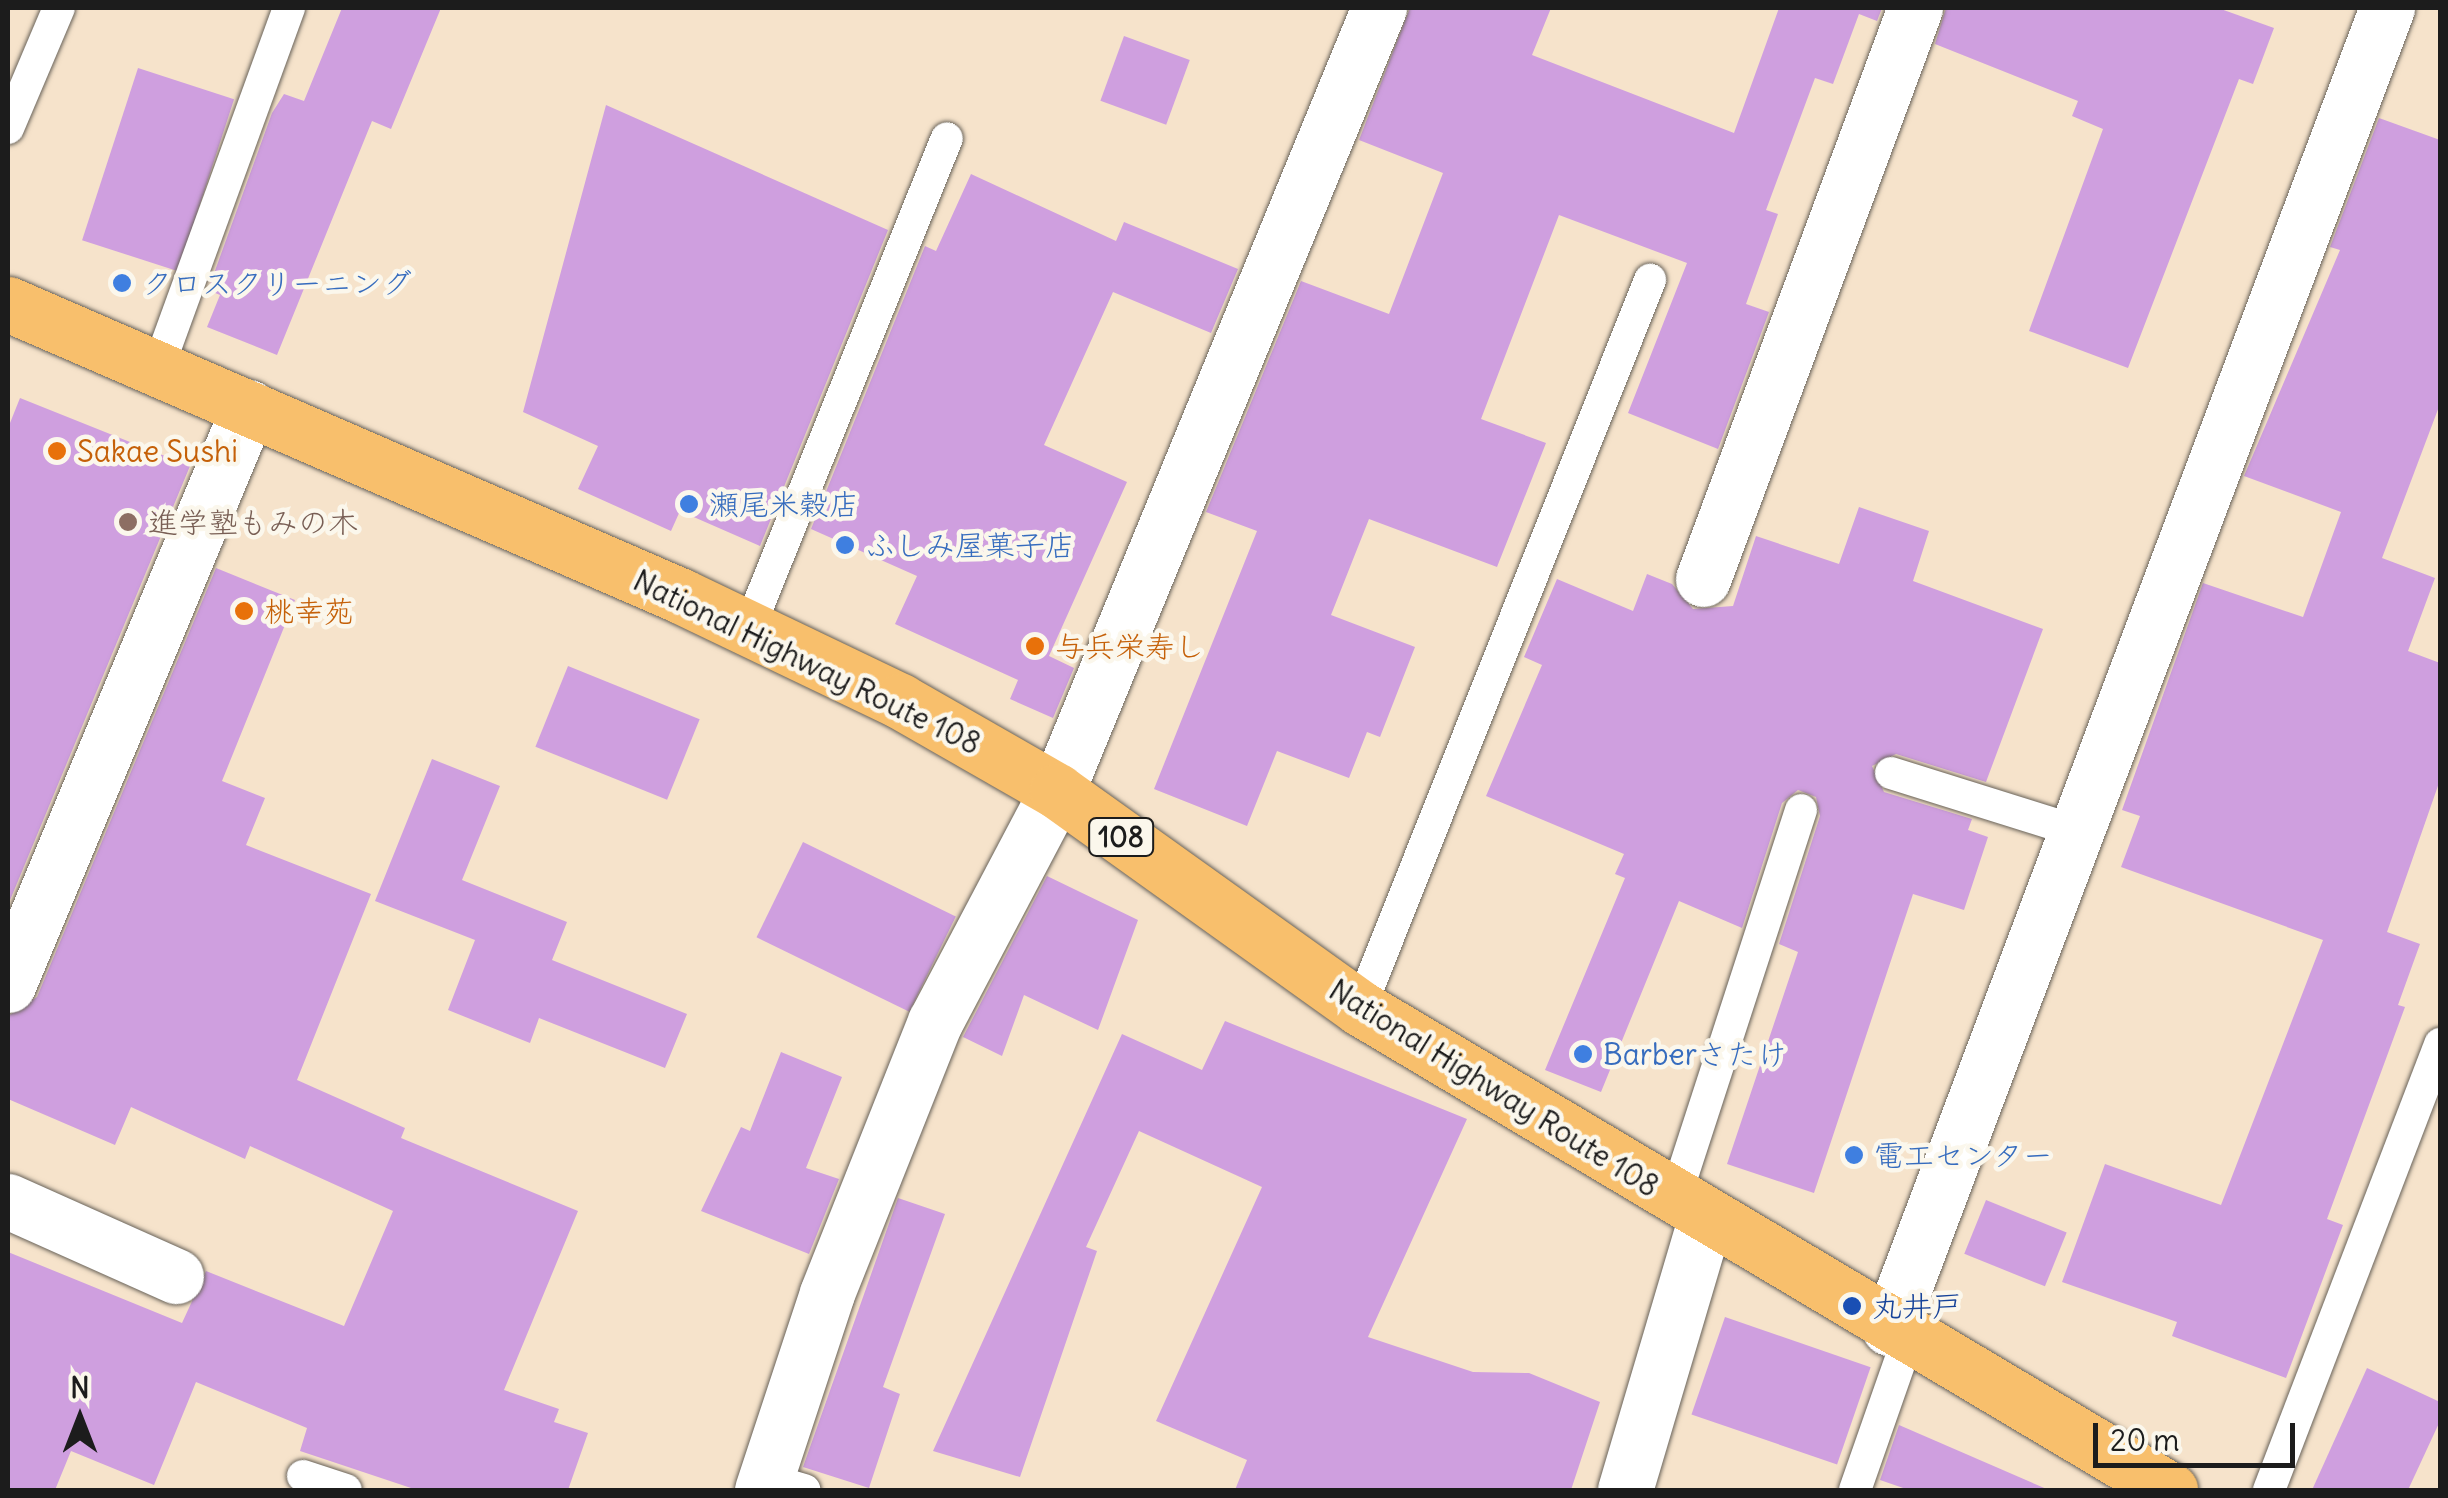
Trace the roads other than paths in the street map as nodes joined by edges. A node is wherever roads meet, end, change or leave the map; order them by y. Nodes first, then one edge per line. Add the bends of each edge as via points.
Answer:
1 (59, 8) edge
2 (289, 8) edge
3 (1379, 8) edge
4 (1915, 8) edge
5 (2388, 8) edge
6 (8, 128) edge
7 (947, 138) dead end
8 (1650, 280) dead end
9 (8, 304) edge
10 (158, 368) junction
11 (249, 407) junction
12 (1704, 579) dead end
13 (749, 628) junction
14 (1891, 773) dead end
15 (1057, 791) junction
16 (1801, 810) dead end
17 (2076, 831) junction
18 (8, 985) edge
19 (1360, 1008) junction
20 (2440, 1044) edge
21 (8, 1200) edge
22 (1690, 1211) junction
23 (176, 1276) dead end
24 (1898, 1334) junction
25 (303, 1476) dead end
26 (778, 1487) edge
27 (346, 1490) edge
28 (1625, 1490) edge
29 (1855, 1490) edge
30 (2170, 1490) edge
31 (2269, 1490) edge

1 - 6 lane
2 - 10 lane
3 - 15 street
4 - 12 street
5 - 17 street
7 - 13 lane
8 - 19 lane
9 - 10 highway, National Highway Route 108 / 108
10 - 11 highway, National Highway Route 108 / 108
11 - 13 highway, National Highway Route 108 / 108
11 - 18 street
13 - 15 highway, National Highway Route 108 / 108
14 - 17 lane
15 - 19 highway, National Highway Route 108 / 108
15 - 26 street via 935,1022 827,1293
16 - 22 lane
17 - 24 street
19 - 22 highway, National Highway Route 108 / 108
20 - 31 lane
21 - 23 street
22 - 24 highway, National Highway Route 108 / 108
22 - 28 street
24 - 29 lane
24 - 30 highway, National Highway Route 108 / 108
25 - 27 lane

